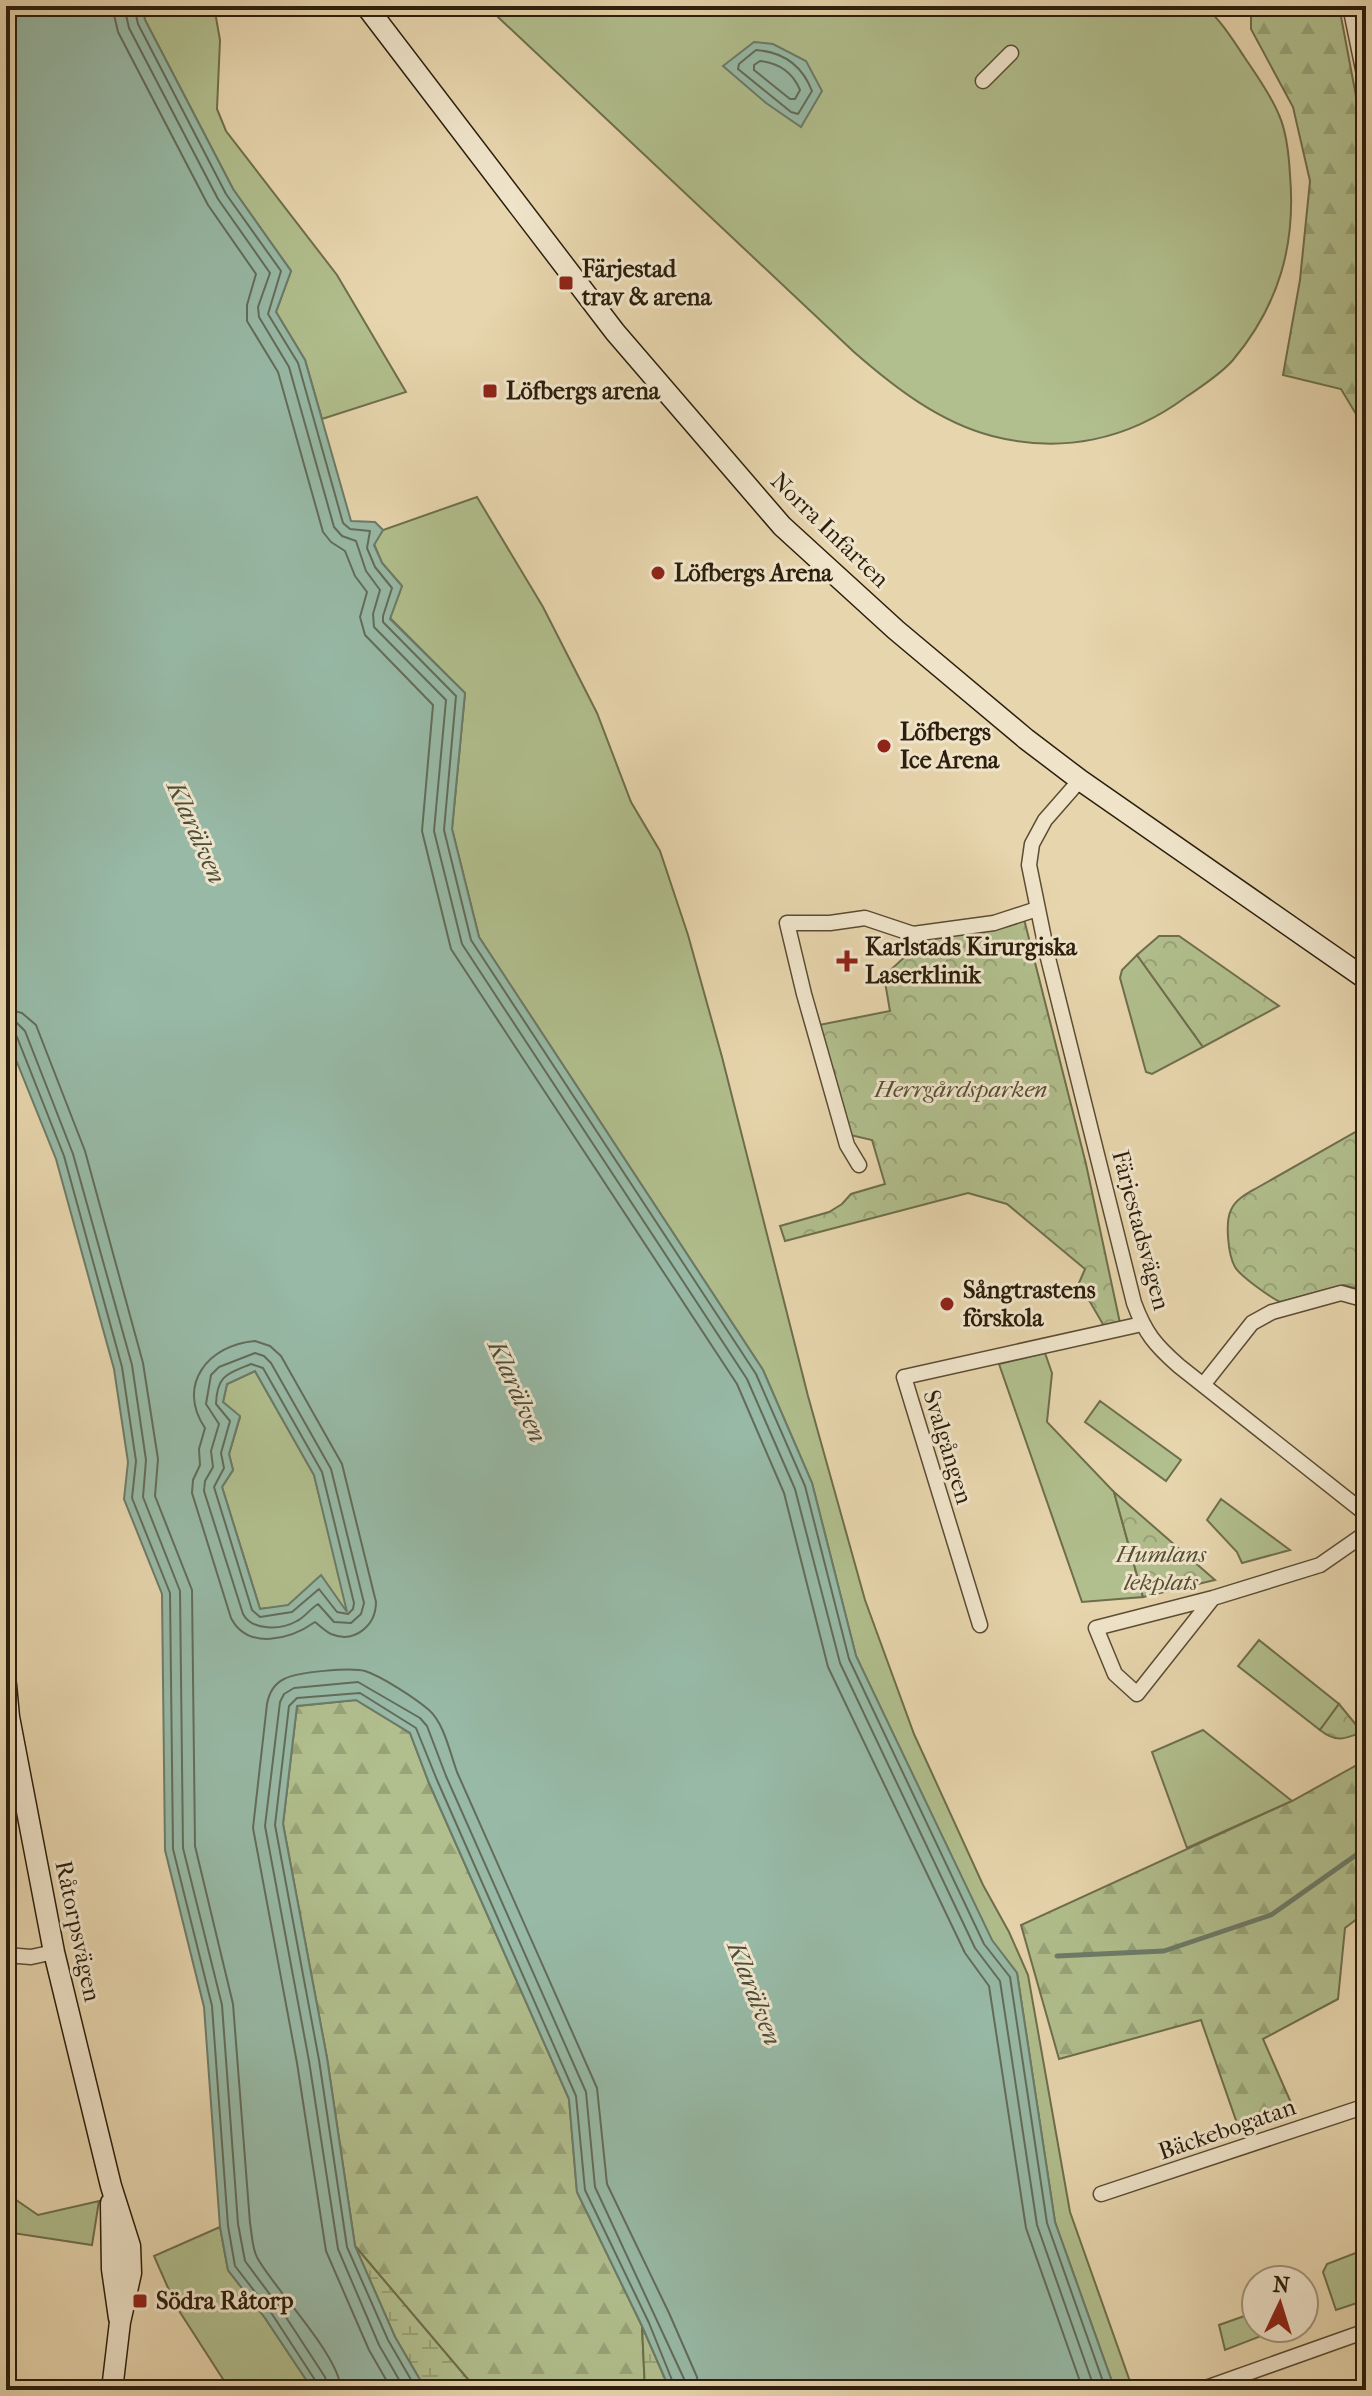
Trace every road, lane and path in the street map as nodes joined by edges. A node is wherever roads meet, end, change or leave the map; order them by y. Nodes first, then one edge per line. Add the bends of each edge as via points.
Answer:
1 (366, 6) edge
2 (1350, 6) edge
3 (1011, 53) dead end
4 (983, 81) dead end
5 (1366, 84) edge
6 (1080, 780) junction
7 (1037, 909) junction
8 (1364, 974) edge
9 (859, 1165) dead end
10 (1366, 1300) edge
11 (1142, 1324) junction
12 (1203, 1385) junction
13 (1366, 1514) edge
14 (1366, 1533) edge
15 (1213, 1598) junction
16 (980, 1625) dead end
17 (6, 1685) edge
18 (54, 1952) junction
19 (6, 1955) edge
20 (1366, 2106) edge
21 (1101, 2194) dead end
22 (1366, 2331) edge
23 (112, 2390) edge
24 (1200, 2390) edge

1 - 6 street, Norra Infarten via 615,332 782,526 896,630
2 - 5 street
3 - 4 street
6 - 7 street, Färjestadsvägen via 1032,844 1029,865
6 - 8 street, Norra Infarten
7 - 9 street via 994,923 913,934 865,918 787,923 847,1145
7 - 11 street, Färjestadsvägen
10 - 12 street via 1341,1293 1272,1312 1252,1323
11 - 12 street, Färjestadsvägen via 1158,1348
11 - 16 street, Svalgången via 904,1377
12 - 13 street, Färjestadsvägen
14 - 15 street via 1320,1565
15 - 15 street via 1096,1628 1115,1674 1137,1694
17 - 18 street, Råtorpsvägen
18 - 19 street
18 - 23 street, Råtorpsvägen via 130,2246 131,2273
20 - 21 street, Bäckebogatan
22 - 24 street

